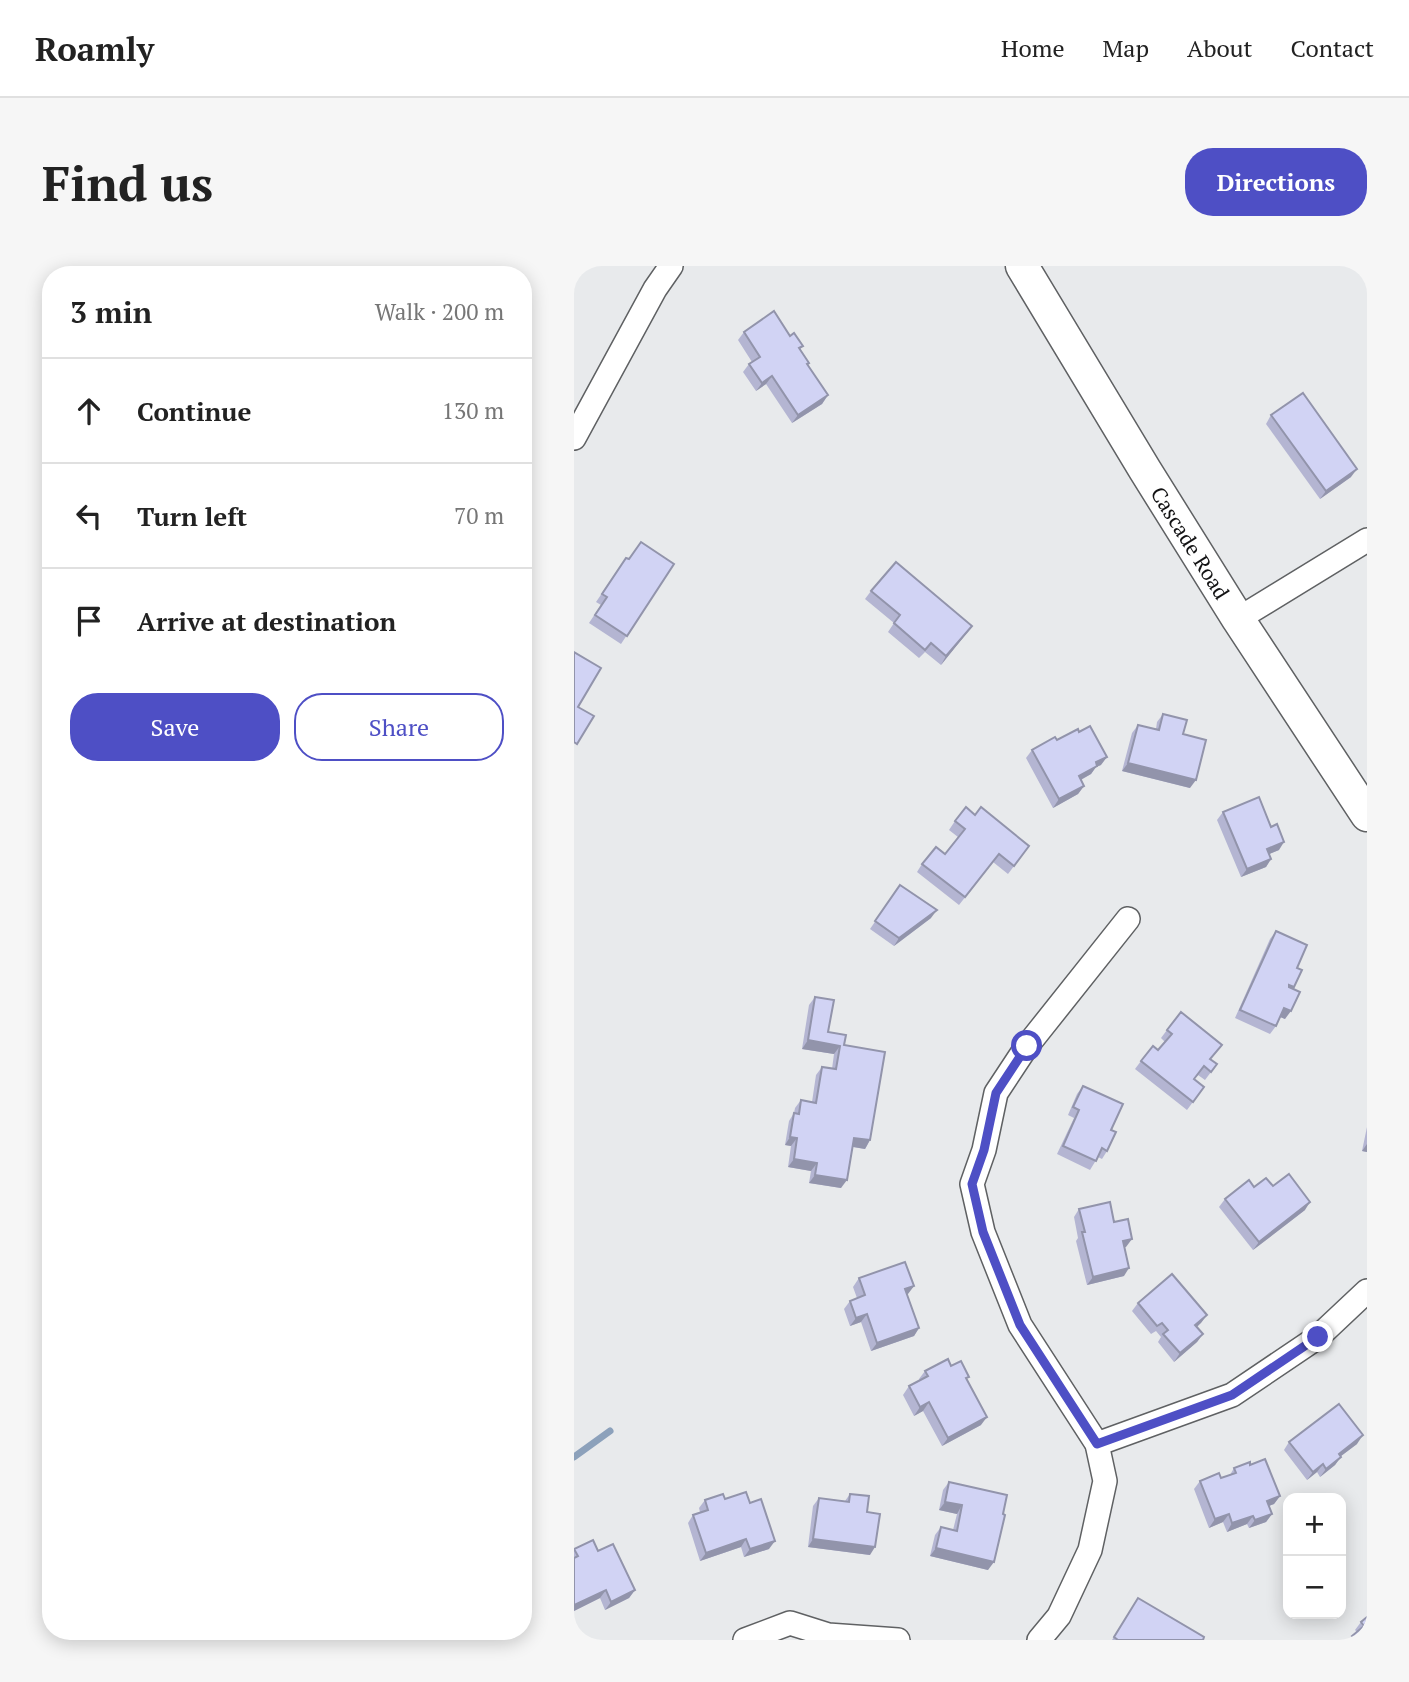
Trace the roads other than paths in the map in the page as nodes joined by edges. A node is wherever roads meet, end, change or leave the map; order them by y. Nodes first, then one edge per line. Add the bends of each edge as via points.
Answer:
1 (671, 266) edge
2 (1022, 266) edge
3 (574, 438) edge
4 (1367, 540) edge
5 (1238, 619) junction
6 (1367, 815) edge
7 (1128, 919) dead end
8 (1367, 1291) edge
9 (1097, 1444) junction
10 (745, 1640) edge
11 (898, 1640) edge
12 (1039, 1640) edge

1 - 3 street
2 - 5 main road, Cascade Road
4 - 5 street
5 - 6 main road, Cascade Road
7 - 9 street via 1027,1046 996,1093 972,1184 983,1232 1020,1325
8 - 9 street via 1318,1337 1232,1395
9 - 12 street via 1105,1481 1090,1550 1059,1616
10 - 11 street via 790,1623 828,1635

